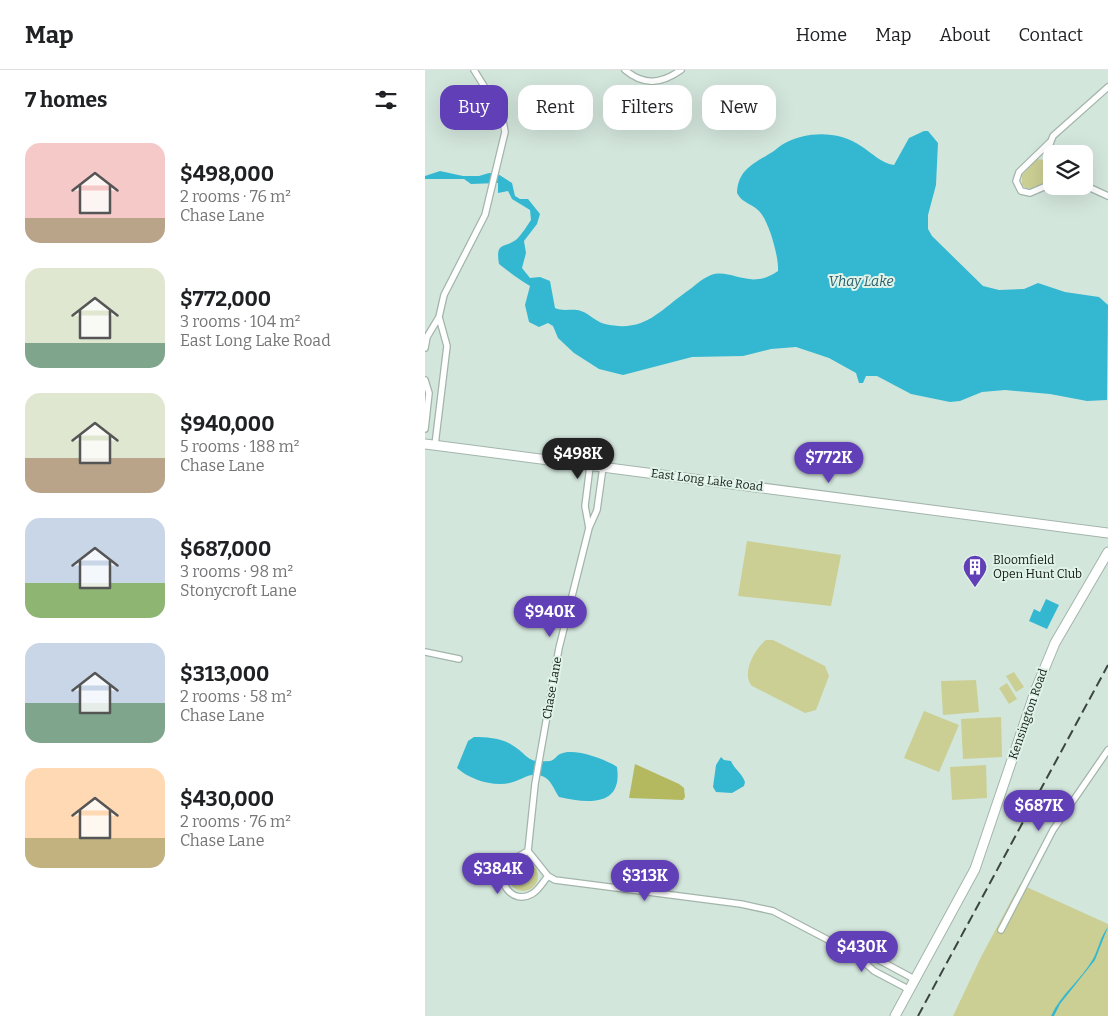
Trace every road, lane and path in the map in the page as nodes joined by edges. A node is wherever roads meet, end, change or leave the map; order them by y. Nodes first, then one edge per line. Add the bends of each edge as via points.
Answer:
1 (474, 70) edge
2 (625, 70) edge
3 (681, 70) edge
4 (1108, 87) edge
5 (1050, 142) junction
6 (1047, 145) edge
7 (1050, 145) edge
8 (1043, 149) edge
9 (1043, 188) edge
10 (1093, 189) edge
11 (1108, 196) edge
12 (439, 317) junction
13 (425, 348) edge
14 (425, 380) edge
15 (429, 393) junction
16 (440, 394) junction
17 (427, 416) junction
18 (437, 418) junction
19 (425, 429) edge
20 (425, 444) edge
21 (435, 445) junction
22 (590, 466) junction
23 (603, 468) junction
24 (589, 528) junction
25 (1108, 533) edge
26 (1108, 552) edge
27 (425, 652) edge
28 (459, 660) dead end
29 (1108, 750) edge
30 (528, 851) junction
31 (548, 876) junction
32 (1001, 930) dead end
33 (855, 954) junction
34 (915, 980) junction
35 (909, 990) junction
36 (895, 1016) edge

1 - 12 street via 504,119 505,132 483,222 444,295
2 - 3 street via 643,81 656,82
4 - 5 street via 1073,116
5 - 6 street
5 - 7 street
8 - 9 street via 1019,172 1017,181 1021,191 1030,194
10 - 11 street
12 - 13 street via 427,337
12 - 16 street via 447,342
14 - 15 street
15 - 16 street
15 - 17 street
16 - 18 street
17 - 18 street
17 - 19 street
18 - 21 street
20 - 21 main road, East Long Lake Road
21 - 22 main road, East Long Lake Road
22 - 23 main road, East Long Lake Road
22 - 24 street, Chase Lane via 585,506
23 - 24 street, Chase Lane via 597,510
23 - 25 main road, East Long Lake Road
24 - 30 street, Chase Lane via 562,632 535,784
26 - 34 main road, Kensington Road via 1048,657 975,869
27 - 28 street
29 - 32 street via 1053,830
30 - 31 street
30 - 31 street via 505,864 501,874 506,888 514,895 526,896 538,889
31 - 33 street via 555,880 760,907 785,916
33 - 34 street via 879,960
33 - 35 street via 874,971
34 - 35 main road, Kensington Road
35 - 36 main road, Kensington Road

